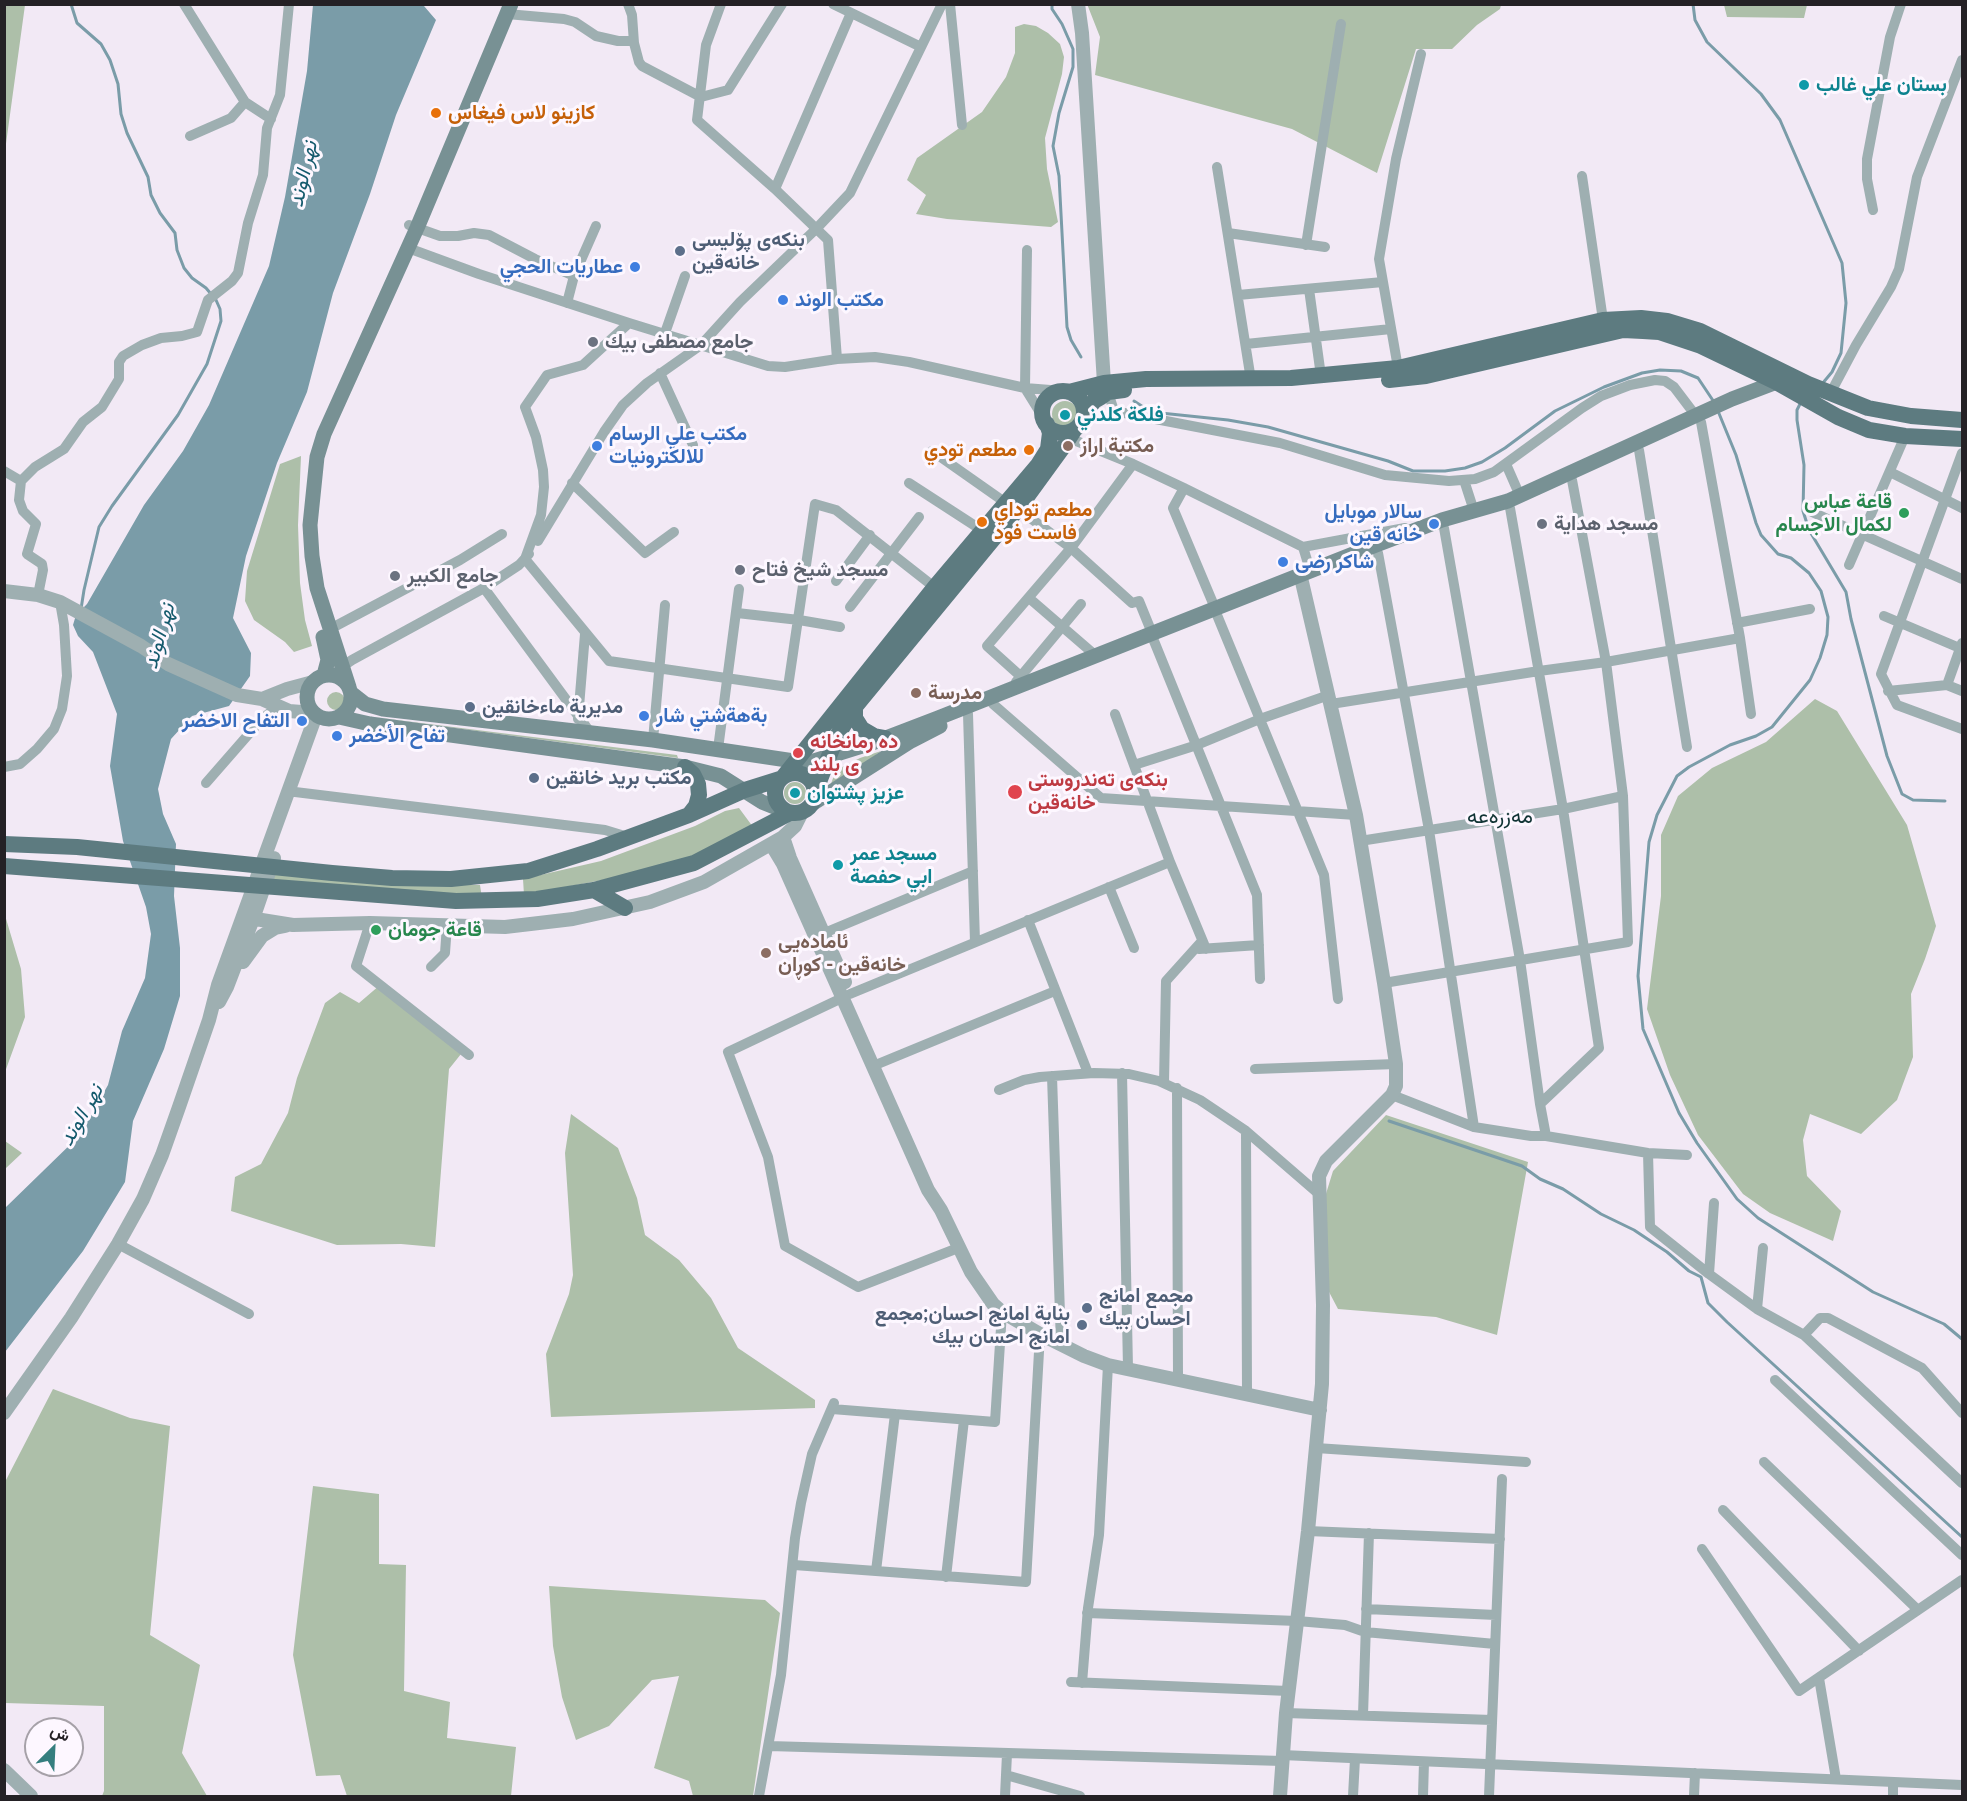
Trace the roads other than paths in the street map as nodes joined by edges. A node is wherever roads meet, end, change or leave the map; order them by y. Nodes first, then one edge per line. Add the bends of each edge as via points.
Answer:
1 (183, 4) edge
2 (289, 4) edge
3 (628, 4) edge
4 (721, 4) edge
5 (782, 4) edge
6 (833, 4) edge
7 (942, 4) edge
8 (950, 4) edge
9 (1078, 4) edge
10 (1901, 4) edge
11 (506, 8) edge
12 (851, 13) junction
13 (1341, 24) dead end
14 (633, 41) junction
15 (921, 47) junction
16 (1421, 54) dead end
17 (1962, 60) edge
18 (701, 97) junction
19 (245, 102) junction
20 (271, 119) junction
21 (962, 125) dead end
22 (190, 136) dead end
23 (1217, 167) dead end
24 (1582, 176) dead end
25 (775, 189) junction
26 (1873, 210) dead end
27 (413, 226) junction
28 (596, 226) dead end
29 (816, 229) junction
30 (1228, 234) junction
31 (1306, 244) junction
32 (404, 247) junction
33 (1325, 247) dead end
34 (1027, 250) dead end
35 (574, 276) junction
36 (685, 276) dead end
37 (1383, 282) junction
38 (1309, 289) junction
39 (1238, 295) junction
40 (567, 303) junction
41 (1603, 320) junction
42 (629, 324) junction
43 (1391, 329) junction
44 (665, 333) junction
45 (1316, 336) junction
46 (1246, 344) junction
47 (701, 345) junction
48 (837, 359) junction
49 (1398, 368) junction
50 (660, 373) junction
51 (1321, 376) junction
52 (1251, 380) junction
53 (1776, 382) junction
54 (1025, 388) junction
55 (1106, 388) junction
56 (1808, 390) junction
57 (1066, 391) junction
58 (1734, 403) junction
59 (1887, 412) junction
60 (1701, 418) junction
61 (1962, 420) edge
62 (1062, 426) junction
63 (1885, 434) junction
64 (1905, 436) junction
65 (1962, 439) edge
66 (693, 445) dead end
67 (1639, 450) junction
68 (932, 451) dead end
69 (1962, 453) edge
70 (1133, 464) junction
71 (1506, 464) junction
72 (4, 471) edge
73 (1890, 472) junction
74 (1464, 480) junction
75 (1572, 480) junction
76 (21, 481) junction
77 (572, 483) junction
78 (909, 483) dead end
79 (1184, 488) junction
80 (1520, 496) junction
81 (1946, 501) junction
82 (1012, 506) junction
83 (1510, 508) junction
84 (1962, 508) edge
85 (1474, 511) junction
86 (1812, 512) dead end
87 (919, 517) dead end
88 (1440, 526) junction
89 (983, 531) junction
90 (675, 532) dead end
91 (502, 534) dead end
92 (870, 535) junction
93 (1863, 535) junction
94 (1303, 547) junction
95 (1071, 548) junction
96 (1378, 552) junction
97 (892, 554) junction
98 (525, 559) junction
99 (1923, 562) junction
100 (1849, 565) dead end
101 (1306, 576) junction
102 (1962, 579) edge
103 (836, 580) dead end
104 (484, 588) junction
105 (739, 589) dead end
106 (4, 591) edge
107 (940, 592) junction
108 (38, 595) junction
109 (1029, 597) junction
110 (60, 602) junction
111 (1081, 604) dead end
112 (665, 605) dead end
113 (850, 607) dead end
114 (1810, 609) dead end
115 (1216, 611) junction
116 (737, 614) junction
117 (1884, 616) dead end
118 (799, 620) junction
119 (1737, 623) junction
120 (1899, 623) junction
121 (840, 627) dead end
122 (1064, 627) junction
123 (330, 629) junction
124 (585, 634) junction
125 (1153, 637) junction
126 (1740, 638) junction
127 (1962, 647) edge
128 (584, 649) junction
129 (1673, 650) junction
130 (601, 652) junction
131 (1095, 655) junction
132 (1606, 662) junction
133 (659, 668) junction
134 (1539, 671) junction
135 (327, 674) junction
136 (728, 678) junction
137 (1024, 679) junction
138 (1472, 683) junction
139 (1947, 685) junction
140 (350, 690) junction
141 (1888, 691) junction
142 (1962, 691) edge
143 (1403, 694) junction
144 (262, 699) junction
145 (1330, 700) junction
146 (993, 704) junction
147 (277, 707) junction
148 (855, 707) junction
149 (969, 714) junction
150 (1115, 714) dead end
151 (1751, 714) dead end
152 (578, 715) junction
153 (323, 716) junction
154 (1260, 719) junction
155 (1962, 729) edge
156 (584, 732) junction
157 (885, 738) junction
158 (653, 740) junction
159 (1197, 745) junction
160 (1687, 747) dead end
161 (718, 749) junction
162 (828, 757) junction
163 (1134, 765) junction
164 (4, 767) edge
165 (685, 767) junction
166 (786, 772) junction
167 (206, 783) dead end
168 (745, 790) junction
169 (291, 792) junction
170 (1623, 796) junction
171 (1147, 802) junction
172 (800, 806) junction
173 (1221, 806) junction
174 (1563, 809) junction
175 (1298, 812) junction
176 (689, 815) junction
177 (1356, 815) junction
178 (1496, 819) junction
179 (1429, 830) junction
180 (628, 837) junction
181 (777, 840) junction
182 (1360, 841) junction
183 (4, 843) edge
184 (1170, 862) junction
185 (4, 866) edge
186 (973, 871) junction
187 (1109, 887) junction
188 (594, 890) junction
189 (625, 908) junction
190 (248, 918) junction
191 (1028, 920) junction
192 (370, 923) junction
193 (293, 925) junction
194 (447, 925) junction
195 (819, 935) junction
196 (975, 942) junction
197 (1259, 945) junction
198 (1201, 946) junction
199 (1134, 948) dead end
200 (1585, 949) junction
201 (1520, 960) junction
202 (431, 967) dead end
203 (1451, 972) junction
204 (1260, 979) dead end
205 (1384, 983) junction
206 (227, 987) junction
207 (1055, 991) junction
208 (846, 996) junction
209 (1338, 999) dead end
210 (209, 1020) junction
211 (469, 1055) dead end
212 (1396, 1064) junction
213 (877, 1065) junction
214 (1255, 1069) dead end
215 (1088, 1073) junction
216 (1122, 1073) junction
217 (1052, 1076) junction
218 (1164, 1083) junction
219 (1177, 1088) junction
220 (999, 1090) dead end
221 (1392, 1095) junction
222 (1540, 1104) junction
223 (1474, 1127) junction
224 (1246, 1131) junction
225 (1546, 1136) junction
226 (1648, 1153) junction
227 (1687, 1155) dead end
228 (1320, 1195) junction
229 (1714, 1203) dead end
230 (118, 1244) junction
231 (958, 1248) junction
232 (1764, 1248) dead end
233 (1709, 1274) junction
234 (1757, 1309) junction
235 (1002, 1312) junction
236 (249, 1314) dead end
237 (1040, 1334) junction
238 (1804, 1335) junction
239 (1061, 1344) junction
240 (1108, 1365) junction
241 (1128, 1368) junction
242 (1178, 1379) junction
243 (1775, 1380) dead end
244 (1247, 1394) junction
245 (1320, 1410) junction
246 (4, 1413) edge
247 (1962, 1413) edge
248 (895, 1414) junction
249 (964, 1420) junction
250 (1316, 1448) junction
251 (1526, 1462) dead end
252 (1764, 1462) dead end
253 (1502, 1479) dead end
254 (1962, 1483) edge
255 (1723, 1510) dead end
256 (1308, 1531) junction
257 (1369, 1533) junction
258 (1500, 1539) junction
259 (1702, 1549) dead end
260 (1962, 1555) edge
261 (794, 1565) junction
262 (876, 1572) junction
263 (946, 1577) junction
264 (1962, 1580) edge
265 (1366, 1609) junction
266 (1918, 1610) junction
267 (1087, 1613) junction
268 (1496, 1615) junction
269 (1297, 1621) junction
270 (1365, 1632) junction
271 (1495, 1644) junction
272 (1859, 1651) junction
273 (1819, 1678) junction
274 (1288, 1691) junction
275 (1286, 1713) junction
276 (1363, 1715) junction
277 (1492, 1720) junction
278 (770, 1746) junction
279 (1007, 1754) junction
280 (1282, 1758) junction
281 (1355, 1759) junction
282 (1424, 1762) junction
283 (1490, 1765) junction
284 (4, 1770) edge
285 (1695, 1773) junction
286 (1006, 1776) junction
287 (1836, 1779) junction
288 (1893, 1782) junction
289 (1962, 1785) edge
290 (31, 1797) edge
291 (759, 1797) edge
292 (1005, 1797) edge
293 (1080, 1797) edge
294 (1280, 1797) edge
295 (1353, 1797) edge
296 (1423, 1797) edge
297 (1489, 1797) edge
298 (1694, 1797) edge
299 (1893, 1797) edge

1 - 19 street
2 - 20 street via 280,95
3 - 14 street
4 - 18 street via 706,45
5 - 18 street via 728,90
6 - 12 street
7 - 15 street
8 - 21 street
9 - 55 street
10 - 26 street via 1890,37 1867,159
11 - 14 street via 575,22 596,36
11 - 27 main road
12 - 15 street
12 - 25 street
13 - 31 street
14 - 18 street via 642,66
15 - 29 street via 850,193
16 - 37 street via 1396,159 1379,259
17 - 56 street via 1917,177 1899,268 1891,287 1856,345
18 - 25 street via 697,120
19 - 20 street
19 - 22 street via 231,118
20 - 76 street via 263,175 238,273 208,300 196,332 161,338 123,356 119,379 102,407 83,422 64,449
23 - 30 street
24 - 41 street
25 - 29 street
27 - 32 main road
27 - 35 street via 448,236 489,235
28 - 35 street
29 - 47 street
29 - 48 street via 828,240
30 - 31 street
30 - 39 street
31 - 33 street
32 - 40 street
32 - 123 main road via 317,458 310,525 312,556
32 - 135 main road via 316,431 308,456 301,524 303,557 308,590 328,654
34 - 54 street
35 - 40 street
36 - 44 street
37 - 38 street
37 - 43 street
38 - 39 street
38 - 45 street
39 - 46 street
40 - 42 street
41 - 49 main road
41 - 56 main road via 1655,319 1682,325 1718,339
42 - 44 street
42 - 98 street via 583,365 547,375 525,407 536,437 544,488 541,516
43 - 45 street
43 - 49 street
44 - 47 street
45 - 46 street
45 - 51 street
46 - 52 street
47 - 48 street via 768,366
47 - 50 street
48 - 54 street via 874,357 909,362
49 - 51 main road
50 - 66 street
50 - 77 street via 623,405
51 - 52 main road
52 - 55 main road via 1146,379
53 - 55 main road via 1682,339 1659,332 1623,330 1426,376 1276,390
53 - 56 main road
53 - 58 main road
54 - 57 street
54 - 62 street
55 - 57 main road
55 - 62 main road
55 - 74 street via 1114,411 1280,443 1385,475
56 - 58 main road via 1769,393
56 - 59 main road
56 - 63 main road via 1855,425
57 - 62 main road via 1079,398 1084,409
57 - 62 main road via 1051,395 1042,411
58 - 60 main road
59 - 61 main road
59 - 63 main road
60 - 67 main road
60 - 71 street via 1665,381 1630,385 1582,408
60 - 80 main road
60 - 119 street
62 - 70 street
62 - 82 main road
62 - 82 main road via 1050,433 1048,448
63 - 64 main road
64 - 65 main road
64 - 73 street
67 - 75 main road
67 - 129 street
68 - 82 street
69 - 81 street
70 - 79 street
70 - 95 street
71 - 74 street via 1485,476
71 - 80 street
72 - 76 street
73 - 81 street
73 - 93 street
74 - 85 street
75 - 83 main road
75 - 132 street
76 - 108 street via 19,500 23,511 36,524 27,554 42,564 43,570
77 - 90 street via 645,553
77 - 98 street
78 - 89 street
79 - 94 street
79 - 115 street via 1173,508
80 - 85 main road
81 - 84 street
81 - 99 street
82 - 89 main road
82 - 95 street
82 - 107 main road
83 - 88 main road
83 - 134 street
85 - 88 main road
86 - 93 street
87 - 97 street
88 - 94 street
88 - 96 main road
88 - 101 main road
88 - 138 street
89 - 107 main road
91 - 123 street
92 - 97 street
92 - 103 street
92 - 118 street via 836,510 814,504
93 - 99 street
93 - 100 street
94 - 101 street
95 - 109 street
95 - 125 street via 1132,603 1139,601
96 - 101 main road
96 - 143 street
97 - 107 street
97 - 113 street
98 - 104 street
98 - 124 street
99 - 102 street
99 - 120 street
101 - 115 main road
101 - 145 street
104 - 135 street
104 - 152 street
105 - 116 street
106 - 108 street
107 - 148 main road
107 - 166 main road
108 - 110 street
109 - 122 street
109 - 137 street via 987,646
110 - 144 street via 168,664 237,695
110 - 164 street via 67,676 62,708 54,729 37,749 20,764
111 - 122 street
112 - 133 street
114 - 119 street
115 - 125 main road
115 - 154 street
116 - 118 street
116 - 136 street
117 - 120 street
118 - 121 street
118 - 136 street via 788,687
119 - 126 street
120 - 127 street
120 - 141 street via 1881,674
122 - 131 street
122 - 137 street
123 - 135 main road
124 - 128 street
124 - 130 street
125 - 131 main road
125 - 146 main road
125 - 159 street
126 - 129 street
126 - 151 street
127 - 139 street
128 - 130 street
128 - 152 street
129 - 132 street
129 - 160 street
130 - 133 street via 609,661
131 - 137 main road
132 - 134 street
132 - 170 street
133 - 136 street
133 - 158 street
134 - 138 street
134 - 174 street
135 - 140 main road
135 - 144 street
135 - 153 main road via 307,694 307,701
136 - 161 street
137 - 157 main road via 1010,689
138 - 143 street
138 - 178 street
139 - 141 street
139 - 142 street
140 - 153 main road via 349,707
140 - 156 main road via 365,704 382,709
141 - 155 street via 1897,705
143 - 145 street
143 - 179 street
144 - 147 street
145 - 154 street
145 - 177 street
146 - 149 main road
146 - 171 street via 1101,798
147 - 153 street
147 - 167 street
148 - 157 main road via 855,718 862,729
148 - 162 main road
149 - 172 main road via 911,741
149 - 186 street
150 - 163 street
152 - 156 street
153 - 165 main road
153 - 169 street
154 - 159 street
154 - 175 street
156 - 158 main road
157 - 162 main road
158 - 161 main road
159 - 163 street
159 - 173 street
161 - 166 main road
162 - 166 main road
162 - 172 main road
163 - 171 street
165 - 168 main road via 721,776
165 - 176 main road via 693,774 699,795
166 - 168 main road
166 - 172 main road via 804,775 814,785
166 - 172 main road via 774,791 778,805
168 - 172 main road via 762,802
168 - 176 main road
169 - 180 street via 605,830
169 - 190 street
170 - 174 street
170 - 200 street via 1628,942
171 - 173 street
171 - 184 street
172 - 181 street via 795,826
172 - 188 main road via 694,863
173 - 175 street
173 - 197 street via 1257,895
174 - 178 street
174 - 200 street
175 - 177 street
175 - 209 street via 1324,875
176 - 180 main road
177 - 182 street
178 - 179 street
178 - 201 street
179 - 182 street
179 - 203 street
180 - 183 main road via 528,872 451,879 392,878
181 - 189 street via 704,882
181 - 195 street via 790,858
182 - 205 street
184 - 187 street
184 - 198 street
185 - 188 main road via 456,901 537,899
186 - 195 street
186 - 196 street
187 - 191 street
187 - 199 street
188 - 189 main road
189 - 194 street via 516,926
190 - 193 street
190 - 206 street
190 - 210 street via 218,985
191 - 196 street
191 - 207 street
192 - 193 street
192 - 194 street
192 - 211 street via 356,966
193 - 206 street via 275,928 262,936
194 - 202 street via 445,953
195 - 208 street
196 - 208 street
197 - 198 street
197 - 204 street
198 - 218 street via 1166,981
200 - 201 street
200 - 222 street via 1599,1048
201 - 203 street
201 - 222 street
203 - 205 street
203 - 223 street
205 - 212 street
206 - 210 street
207 - 213 street
207 - 215 street
208 - 213 street
208 - 231 street via 728,1052 768,1157 785,1246 858,1287
210 - 230 street via 162,1155
212 - 214 street
212 - 221 street
213 - 231 street via 936,1187 941,1210
215 - 216 street
215 - 217 street
216 - 218 street
216 - 241 street
217 - 220 street via 1024,1080
217 - 239 street
218 - 219 street
219 - 224 street
219 - 242 street
221 - 223 street
221 - 228 street via 1323,1166
222 - 225 street
223 - 225 street
224 - 228 street
224 - 244 street
225 - 226 street
226 - 227 street
226 - 233 street via 1650,1227
228 - 245 street
229 - 233 street
230 - 236 street
230 - 246 street
231 - 235 street via 984,1292
232 - 234 street
233 - 234 street
234 - 238 street
235 - 237 street
235 - 249 street via 996,1422
237 - 239 street
237 - 263 street via 1026,1582
238 - 247 street via 1820,1318 1828,1318 1922,1368
238 - 254 street
239 - 240 street
240 - 241 street
240 - 267 street via 1099,1534
241 - 242 street
242 - 244 street
243 - 260 street
244 - 245 street
245 - 250 street
248 - 249 street
248 - 261 street via 833,1406 806,1478
248 - 262 street
249 - 263 street
250 - 251 street
250 - 256 street
252 - 266 street
253 - 258 street
255 - 272 street
256 - 257 street
256 - 269 street
257 - 258 street
257 - 265 street
258 - 268 street
259 - 273 street via 1799,1691
261 - 262 street
261 - 278 street
262 - 263 street
264 - 266 street
265 - 268 street
265 - 270 street
266 - 272 street
267 - 269 street
267 - 274 street via 1077,1683
268 - 271 street
269 - 270 street via 1345,1625
269 - 274 street
270 - 271 street
270 - 276 street
271 - 277 street
272 - 273 street
273 - 287 street
274 - 275 street
275 - 276 street
275 - 280 street
276 - 277 street
277 - 283 street
278 - 279 street
278 - 291 street
279 - 280 street
279 - 286 street
280 - 281 street
280 - 294 street
281 - 282 street
281 - 295 street
282 - 283 street
282 - 296 street
283 - 285 street
283 - 297 street
284 - 290 street
285 - 287 street
285 - 298 street
286 - 292 street
286 - 293 street
287 - 288 street
288 - 289 street
288 - 299 street

